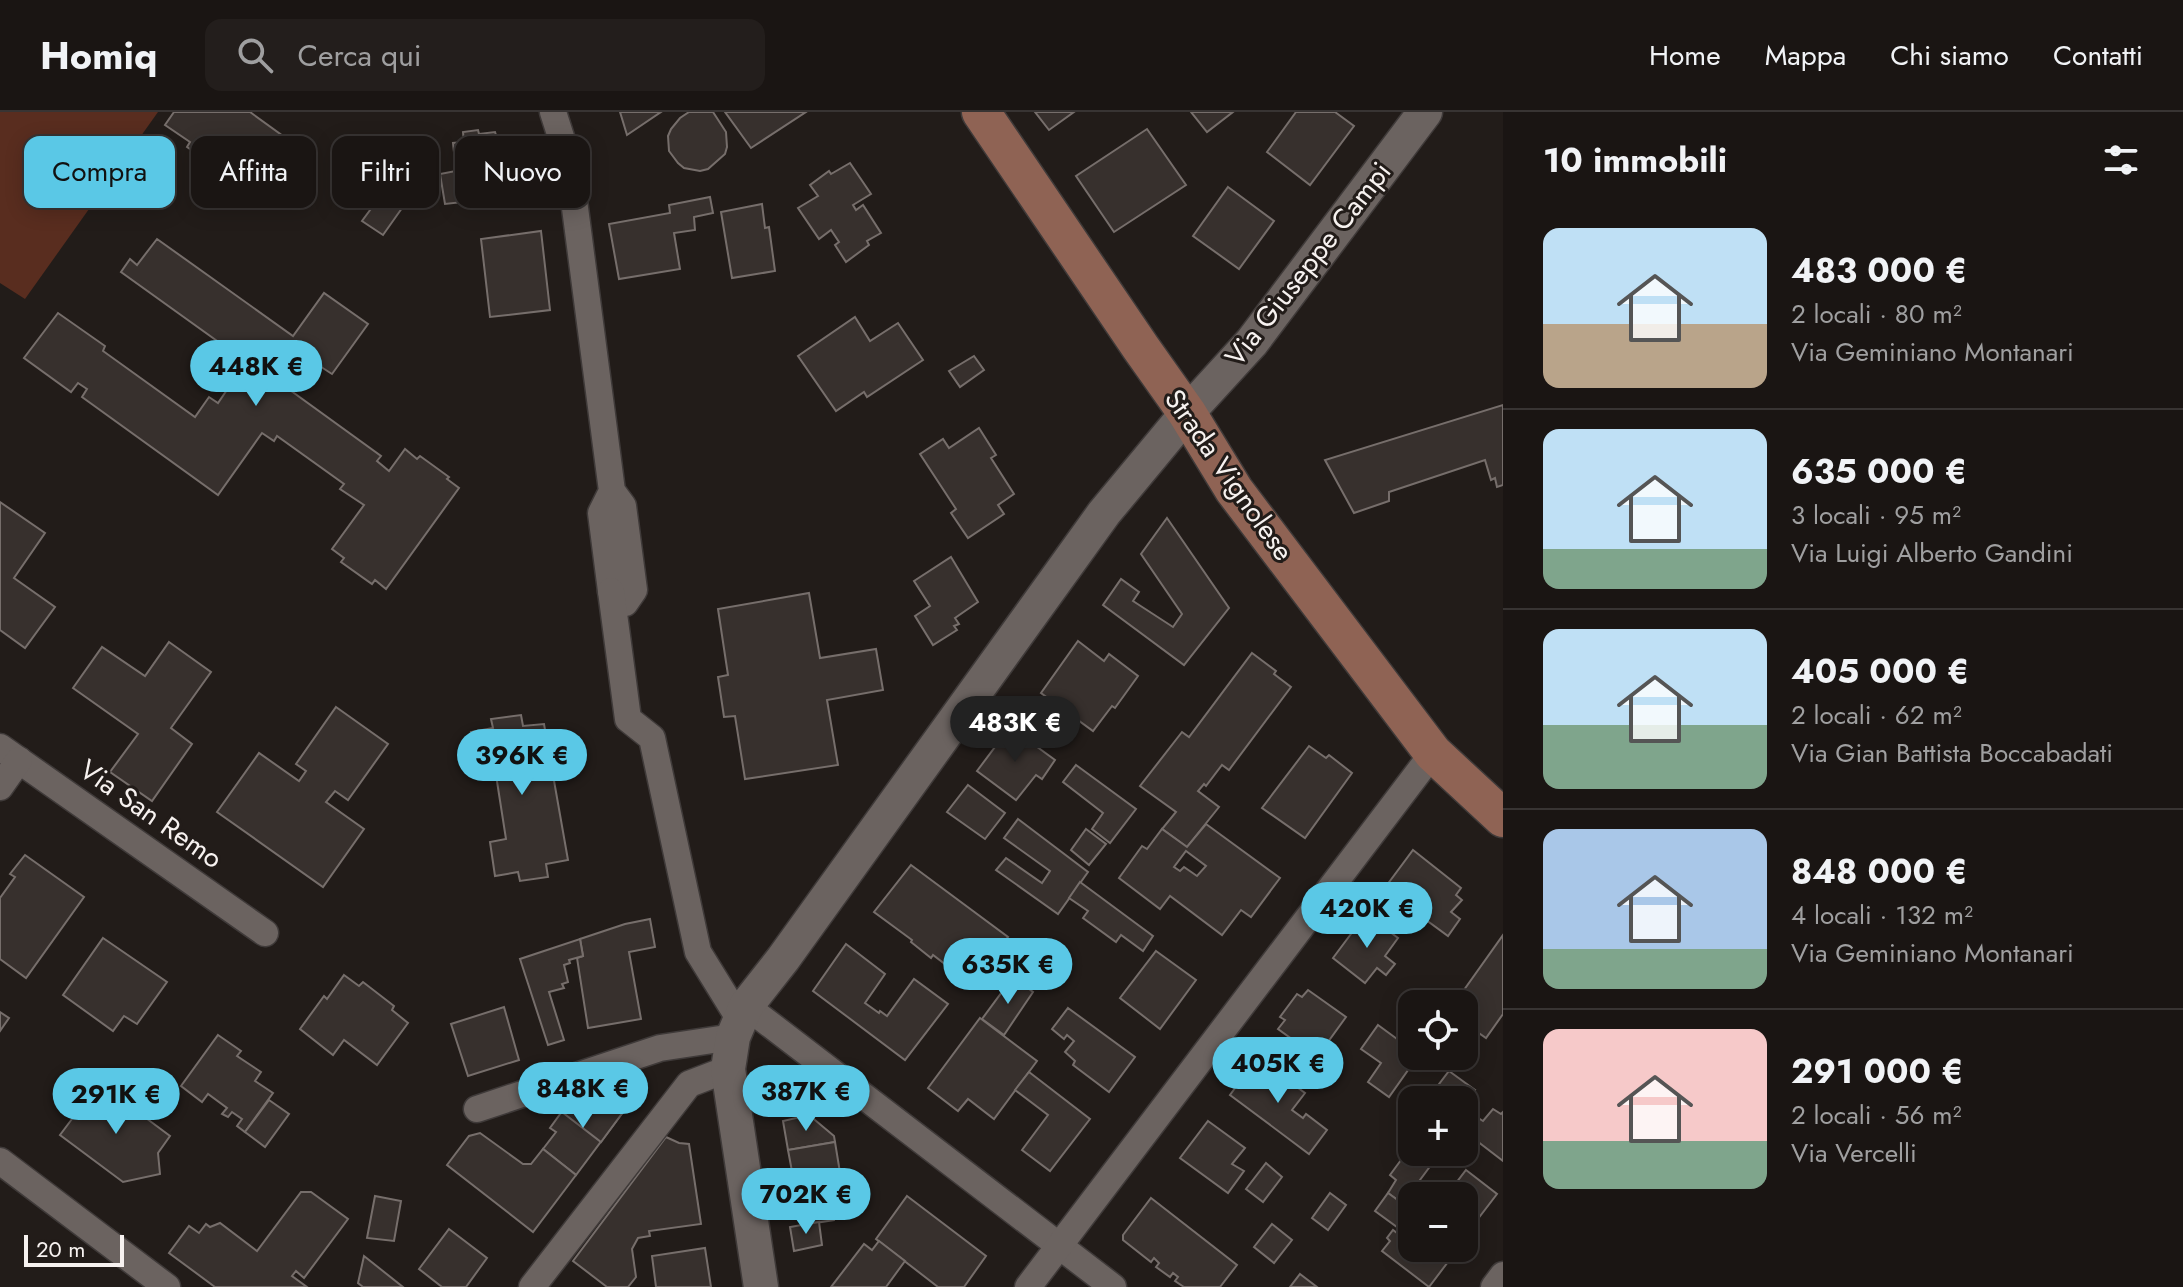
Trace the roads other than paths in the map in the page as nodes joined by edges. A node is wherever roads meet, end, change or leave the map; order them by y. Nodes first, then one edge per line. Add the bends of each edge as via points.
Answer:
1 (553, 112) edge
2 (981, 112) edge
3 (1425, 112) edge
4 (1187, 413) junction
5 (1433, 753) junction
6 (10, 754) edge
7 (0, 787) edge
8 (1503, 818) edge
9 (265, 933) dead end
10 (737, 1033) junction
11 (477, 1109) dead end
12 (0, 1161) edge
13 (1060, 1247) junction
14 (1503, 1275) edge
15 (167, 1287) edge
16 (532, 1287) edge
17 (761, 1287) edge
18 (1028, 1287) edge
19 (1113, 1287) edge
20 (1494, 1287) edge

1 - 10 street via 569,162 612,491 601,513 628,719 652,738 698,952
2 - 4 main road, Strada Vignolese
3 - 4 street, Via Giuseppe Campi via 1252,342
4 - 5 main road, Strada Vignolese via 1234,490
4 - 10 street, Via Giuseppe Campi via 1104,513 783,959
5 - 8 main road, Strada Vignolese
5 - 13 street
6 - 7 street
6 - 9 street, Via San Remo
10 - 11 street via 660,1048
10 - 13 street
10 - 16 street via 689,1084
10 - 17 street
12 - 15 street
13 - 18 street
13 - 19 street
14 - 20 street

